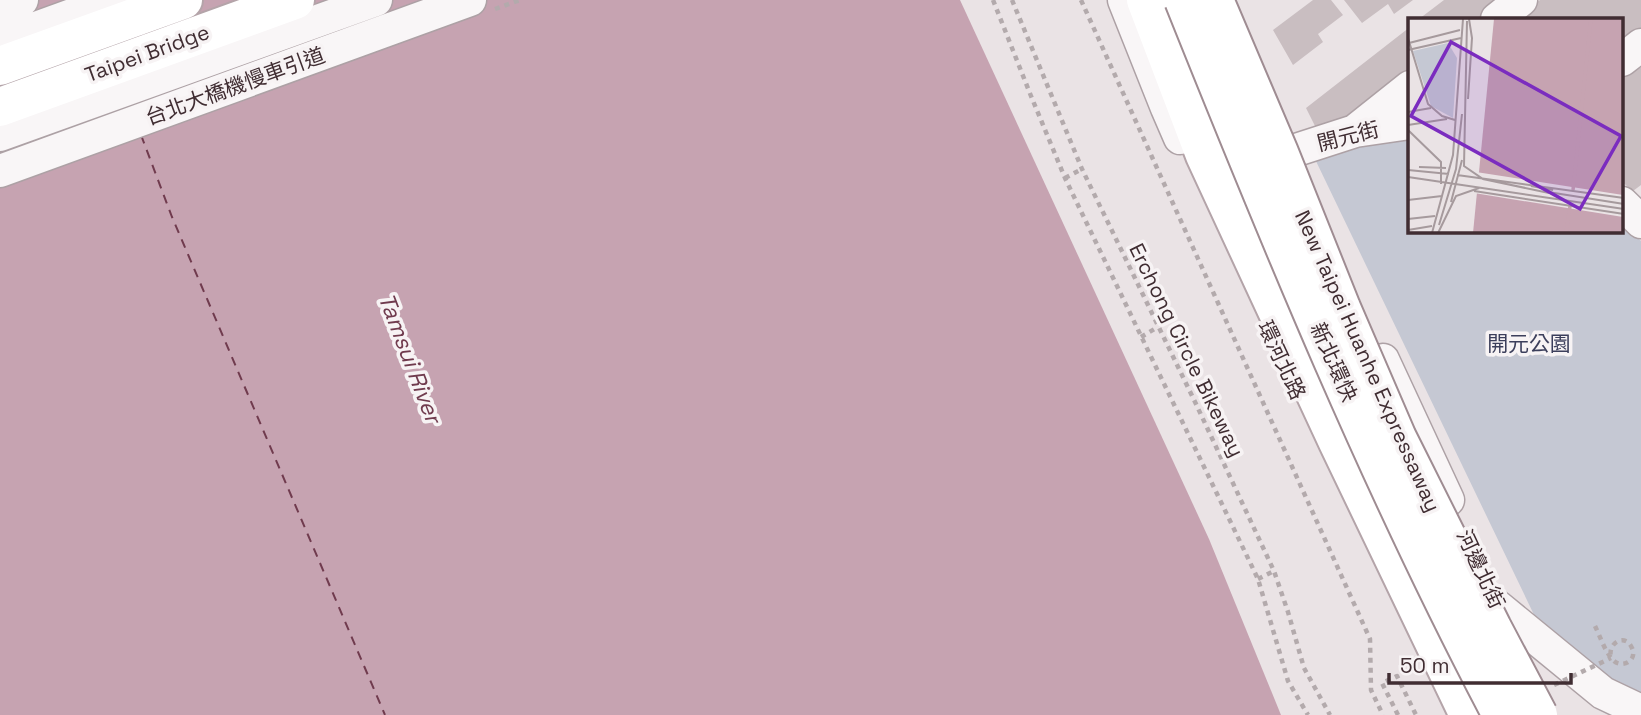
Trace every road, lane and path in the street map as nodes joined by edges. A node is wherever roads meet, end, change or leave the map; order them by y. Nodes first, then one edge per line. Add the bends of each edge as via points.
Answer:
1 (22, 0) edge
2 (113, 0) edge
3 (183, 0) edge
4 (295, 0) edge
5 (302, 0) edge
6 (376, 0) edge
7 (470, 0) edge
8 (993, 0) edge
9 (1012, 0) edge
10 (1082, 0) edge
11 (1124, 0) edge
12 (1146, 0) edge
13 (1171, 0) edge
14 (1184, 0) edge
15 (1214, 0) edge
16 (1223, 0) edge
17 (1521, 0) edge
18 (0, 8) edge
19 (1498, 18) edge
20 (0, 41) edge
21 (1641, 45) edge
22 (1624, 58) edge
23 (0, 66) edge
24 (1408, 89) edge
25 (0, 107) edge
26 (1408, 123) edge
27 (1355, 131) junction
28 (0, 135) edge
29 (1287, 153) junction
30 (1082, 169) junction
31 (0, 171) edge
32 (1065, 178) junction
33 (1624, 205) edge
34 (1641, 222) edge
35 (1158, 327) junction
36 (1141, 337) junction
37 (1274, 571) junction
38 (1258, 579) junction
39 (1498, 607) junction
40 (1595, 626) dead end
41 (1611, 658) junction
42 (1641, 711) edge
43 (1308, 715) edge
44 (1330, 715) edge
45 (1383, 715) edge
46 (1398, 715) edge
47 (1416, 715) edge
48 (1449, 715) edge
49 (1469, 715) edge
50 (1487, 715) edge
51 (1503, 715) edge
52 (1538, 715) edge
53 (1554, 715) edge

1 - 18 street
2 - 20 street
3 - 23 main road, Taipei Bridge
4 - 5 main road, Taipei Bridge
4 - 25 main road, Taipei Bridge
6 - 28 street, 台北大橋機慢車引道
7 - 31 street, 台北大橋機慢車引道
8 - 32 path
9 - 30 path, Erchong Circle Bikeway
10 - 45 path via 1370,639 1371,690
11 - 48 street, 環河北路 via 1172,121
12 - 49 main road via 1205,155
13 - 50 street, 環河北路 via 1330,384 1414,572
14 - 51 main road, 新北環快, bridge via 1319,330 1465,645
15 - 52 main road, New Taipei Huanhe Expressaway, bridge via 1397,438
16 - 29 street, 河邊北街
17 - 19 street
21 - 22 street
24 - 27 street
26 - 27 street, 開元街
27 - 29 street, 開元街
29 - 39 street, 河邊北街
30 - 32 path
30 - 35 path, Erchong Circle Bikeway
32 - 36 path
33 - 34 street
35 - 36 path
35 - 37 path, Erchong Circle Bikeway
36 - 38 path
37 - 38 path
37 - 44 path, Erchong Circle Bikeway via 1304,668
38 - 43 path via 1288,681
39 - 42 street via 1603,693
39 - 53 street, 河邊北街
40 - 41 path
41 - 41 path via 1615,663 1627,663 1632,659 1632,647 1622,640 1616,642 1609,652
46 - 47 path via 1382,683 1397,676

